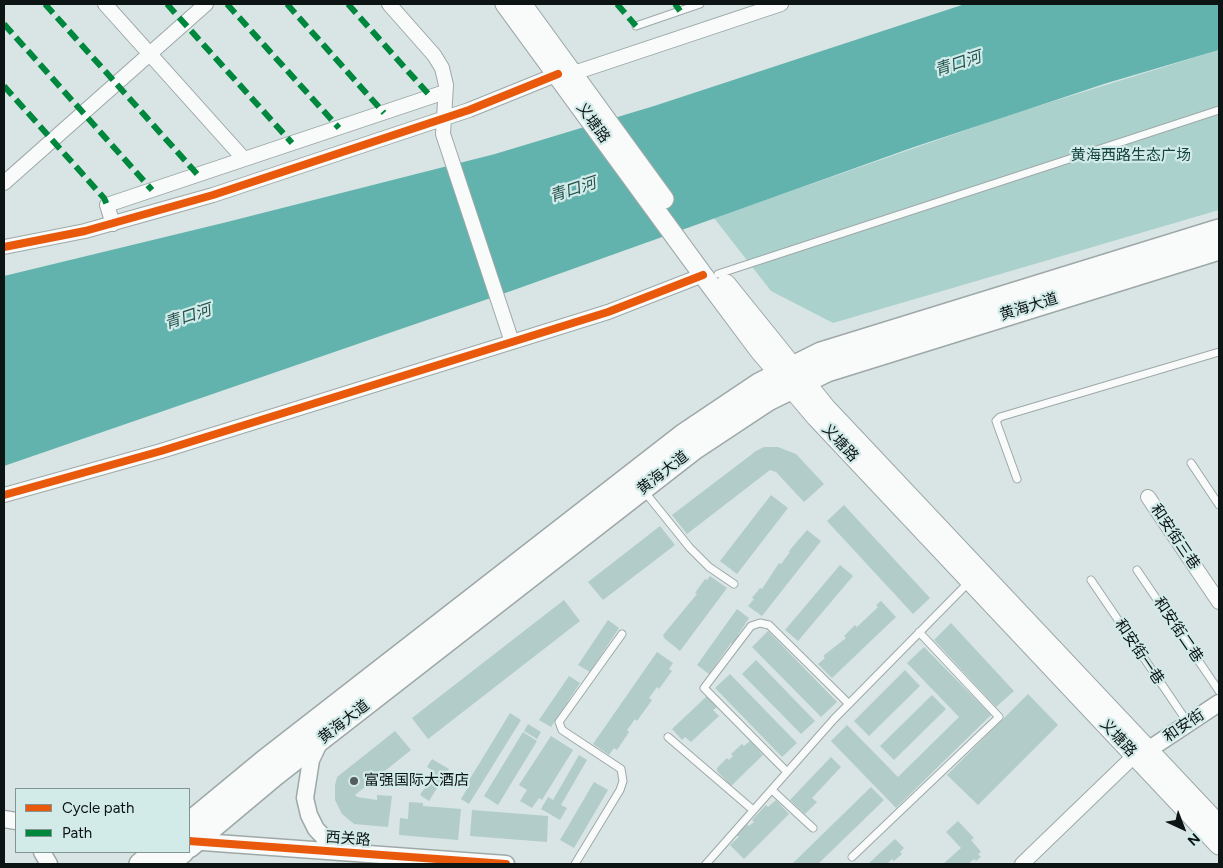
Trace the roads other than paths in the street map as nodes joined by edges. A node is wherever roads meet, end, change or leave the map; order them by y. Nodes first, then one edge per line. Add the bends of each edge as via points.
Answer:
1 (105, 4) edge
2 (206, 4) edge
3 (389, 4) edge
4 (505, 4) edge
5 (700, 4) edge
6 (781, 4) edge
7 (525, 5) edge
8 (755, 8) edge
9 (636, 26) dead end
10 (150, 54) junction
11 (571, 80) junction
12 (445, 92) junction
13 (1219, 110) edge
14 (443, 119) junction
15 (244, 159) junction
16 (4, 183) edge
17 (113, 224) junction
18 (1219, 230) edge
19 (4, 247) edge
20 (1219, 249) edge
21 (705, 268) junction
22 (512, 342) junction
23 (1219, 352) edge
24 (791, 377) junction
25 (1191, 464) dead end
26 (1017, 479) dead end
27 (643, 489) junction
28 (4, 495) edge
29 (1148, 496) dead end
30 (1219, 505) edge
31 (1137, 570) dead end
32 (970, 580) junction
33 (1091, 580) dead end
34 (734, 584) dead end
35 (1219, 602) edge
36 (919, 632) junction
37 (622, 634) dead end
38 (1219, 691) edge
39 (1219, 703) edge
40 (849, 704) junction
41 (1188, 724) junction
42 (668, 737) dead end
43 (321, 740) junction
44 (1141, 753) junction
45 (787, 772) junction
46 (772, 790) junction
47 (753, 810) junction
48 (1219, 825) edge
49 (813, 828) dead end
50 (190, 840) edge
51 (190, 840) edge
52 (190, 841) edge
53 (1219, 845) edge
54 (338, 852) junction
55 (43, 853) edge
56 (154, 853) edge
57 (178, 853) edge
58 (852, 857) dead end
59 (476, 863) edge
60 (49, 864) edge
61 (140, 864) edge
62 (168, 864) edge
63 (506, 864) edge
64 (575, 864) edge
65 (706, 864) edge
66 (1022, 864) edge

1 - 10 street
2 - 10 street
3 - 12 street via 434,55 444,76
4 - 11 main road, 义塘路
5 - 9 lane
6 - 8 street
7 - 11 main road, 义塘路
8 - 11 street
10 - 15 street
10 - 16 street
11 - 14 street
11 - 21 main road, 义塘路
12 - 14 street
12 - 15 street
13 - 21 lane
14 - 17 street via 213,196
14 - 22 street via 443,134
15 - 17 street via 107,205
17 - 19 street
18 - 24 main road, 黄海大道 via 821,353
20 - 24 main road, 黄海大道 via 827,371
21 - 22 street via 608,312
21 - 24 main road, 义塘路
22 - 28 street via 161,451
23 - 26 lane via 1000,417 996,421
24 - 27 main road, 黄海大道
24 - 32 main road, 义塘路 via 816,417
24 - 44 main road, 义塘路 via 826,408
24 - 50 main road, 黄海大道 via 729,403 683,434 264,761
25 - 30 lane
27 - 34 lane via 690,548 709,567
27 - 43 main road, 黄海大道
29 - 35 street, 和安街三巷
31 - 38 lane, 和安街二巷
32 - 36 lane
32 - 44 main road, 义塘路
33 - 41 lane, 和安街一巷
36 - 40 lane
36 - 58 lane via 999,716
37 - 64 lane via 559,722 562,730 621,769 623,781
39 - 41 street, 和安街
40 - 45 lane
40 - 45 lane via 768,625 751,626 704,688
41 - 44 street, 和安街
42 - 47 lane
43 - 51 main road, 黄海大道
43 - 54 street via 311,760 305,798 316,829
44 - 48 main road, 义塘路
44 - 53 main road, 义塘路
44 - 66 street
45 - 46 lane
46 - 47 lane
46 - 49 lane
47 - 65 lane
52 - 54 street, 西关路
54 - 59 street, 西关路
55 - 60 street
56 - 61 main road
57 - 62 main road, 黄海大道
59 - 63 street, 西关路

